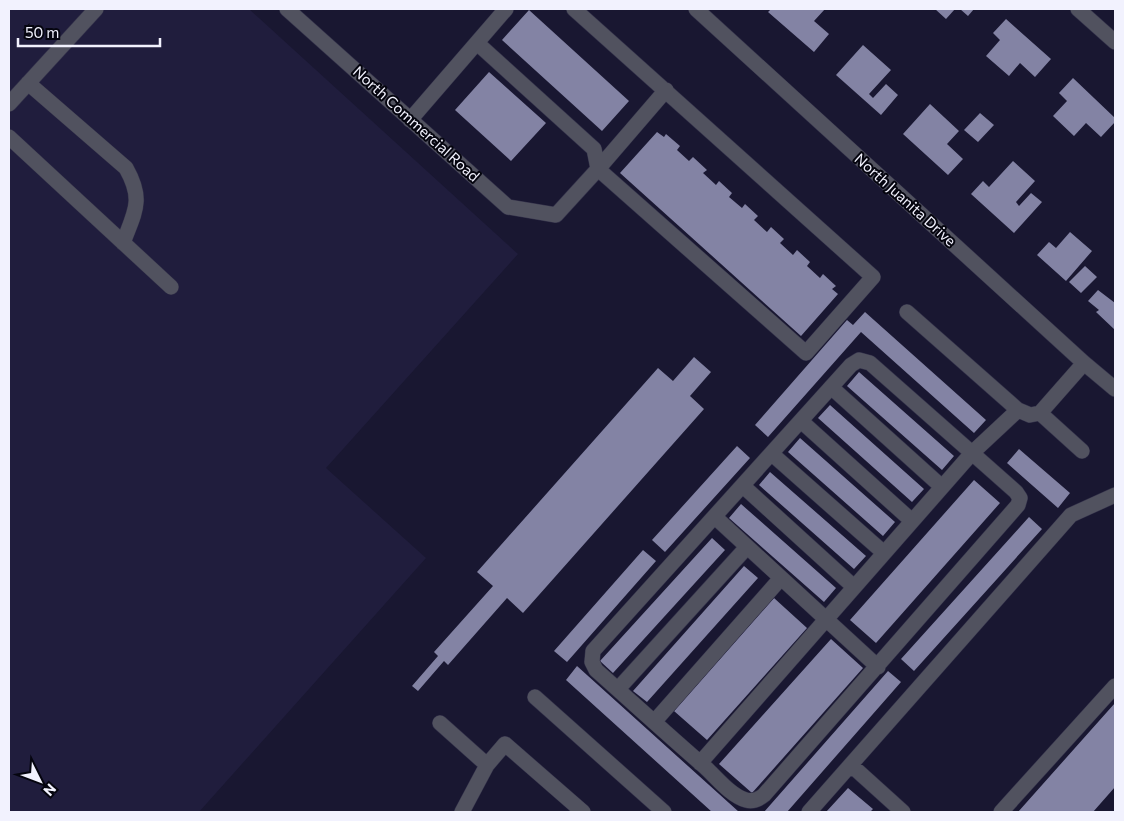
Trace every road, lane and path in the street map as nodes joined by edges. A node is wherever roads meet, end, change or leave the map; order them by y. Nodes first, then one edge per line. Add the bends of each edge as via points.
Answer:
1 (96, 9) edge
2 (287, 9) edge
3 (506, 9) edge
4 (574, 9) edge
5 (696, 9) edge
6 (1078, 9) edge
7 (1115, 42) edge
8 (477, 43) junction
9 (28, 83) junction
10 (666, 90) junction
11 (9, 104) edge
12 (410, 120) junction
13 (9, 137) edge
14 (598, 169) junction
15 (123, 243) junction
16 (171, 286) dead end
17 (907, 312) dead end
18 (1084, 363) junction
19 (831, 387) junction
20 (1115, 389) edge
21 (1018, 410) junction
22 (1040, 413) junction
23 (801, 421) junction
24 (1082, 451) dead end
25 (972, 453) junction
26 (772, 454) junction
27 (743, 486) junction
28 (942, 487) junction
29 (1115, 495) edge
30 (715, 517) junction
31 (912, 521) junction
32 (747, 546) junction
33 (884, 554) junction
34 (780, 578) junction
35 (854, 586) junction
36 (825, 620) junction
37 (878, 667) junction
38 (1115, 686) edge
39 (618, 689) junction
40 (534, 697) dead end
41 (654, 722) junction
42 (440, 723) dead end
43 (700, 762) junction
44 (487, 765) junction
45 (851, 765) junction
46 (462, 812) edge
47 (583, 812) edge
48 (664, 812) edge
49 (809, 812) edge
50 (903, 812) edge
51 (1002, 812) edge

1 - 9 street
2 - 12 street, North Commercial Road
3 - 8 street
4 - 10 street
5 - 18 street, North Juanita Drive
6 - 7 street
8 - 12 street
8 - 14 street via 594,150
9 - 11 street
9 - 15 street via 126,168 136,185 137,206
10 - 14 street
10 - 14 street via 873,277 806,353
12 - 14 street, North Commercial Road via 508,207 556,215
13 - 15 street
15 - 16 street
17 - 21 street
18 - 20 street, North Juanita Drive
18 - 22 street
19 - 23 street
19 - 25 street via 850,365 859,360 870,363
19 - 28 street
21 - 22 street
21 - 25 street
22 - 24 street
23 - 26 street
23 - 31 street
25 - 28 street
25 - 37 street via 1016,492 1020,498 1018,505
26 - 27 street
26 - 33 street
27 - 30 street
27 - 35 street
28 - 31 street
29 - 45 street via 1072,515
30 - 32 street
30 - 39 street via 593,651 592,662 596,670
31 - 33 street
32 - 34 street
32 - 39 street
33 - 35 street
34 - 36 street
34 - 41 street
35 - 36 street
36 - 37 street
36 - 43 street
37 - 43 street via 764,795 756,800 735,794
38 - 51 street
39 - 41 street
40 - 48 street
41 - 43 street
42 - 44 street
44 - 46 street
44 - 47 street via 505,744
45 - 49 street
45 - 50 street

